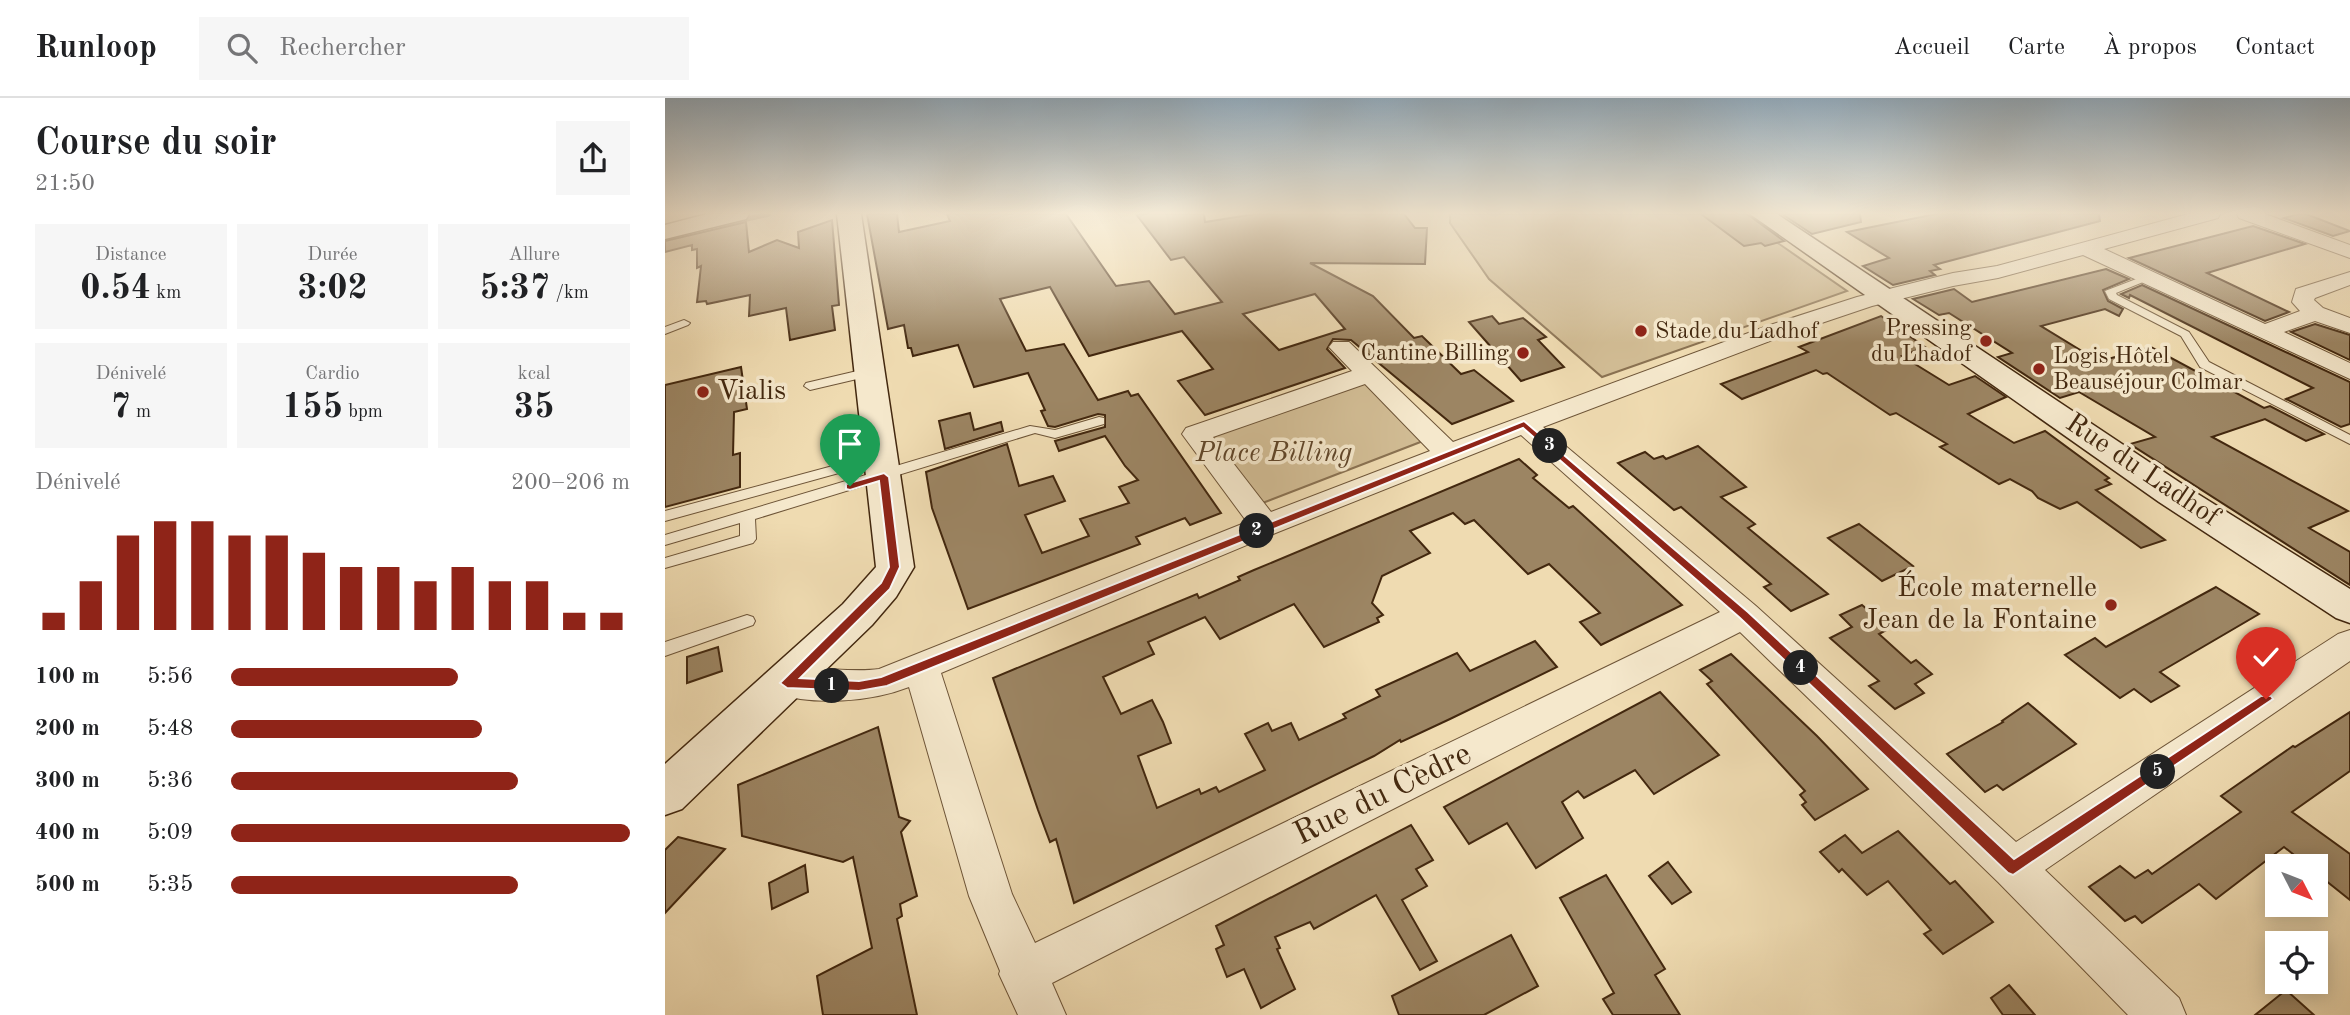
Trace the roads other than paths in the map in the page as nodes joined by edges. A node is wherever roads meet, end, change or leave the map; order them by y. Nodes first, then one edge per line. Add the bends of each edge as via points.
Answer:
1 (855, 257) edge
2 (1825, 257) edge
3 (2057, 257) edge
4 (2103, 257) edge
5 (2148, 278) junction
6 (2350, 278) edge
7 (1883, 296) junction
8 (2315, 313) junction
9 (684, 323) dead end
10 (2350, 326) edge
11 (665, 331) edge
12 (2264, 332) junction
13 (1341, 347) dead end
14 (870, 372) junction
15 (2350, 372) edge
16 (1369, 374) junction
17 (810, 386) dead end
18 (1179, 412) dead end
19 (1099, 421) dead end
20 (1524, 424) junction
21 (1196, 433) junction
22 (2350, 440) edge
23 (1450, 455) junction
24 (883, 469) junction
25 (665, 516) edge
26 (747, 516) junction
27 (1266, 527) junction
28 (665, 540) edge
29 (665, 563) edge
30 (2350, 608) edge
31 (1744, 615) junction
32 (747, 621) dead end
33 (2350, 643) edge
34 (665, 649) edge
35 (921, 667) junction
36 (787, 683) junction
37 (665, 794) edge
38 (2013, 868) junction
39 (1022, 974) junction
40 (1042, 1015) edge
41 (2162, 1015) edge

1 - 14 street
2 - 7 street, Rue du Ladhof
3 - 7 street
4 - 5 street
5 - 12 street
5 - 22 lane via 2110,291 2113,297 2185,334 2204,364
6 - 8 street via 2304,295 2303,302
7 - 20 street
7 - 30 street, Rue du Ladhof via 2172,494
8 - 10 street
8 - 12 street
9 - 11 lane
12 - 15 street
13 - 16 street
14 - 17 lane
14 - 24 street
16 - 21 street
16 - 23 street
18 - 21 street
19 - 24 lane via 1055,434 1035,429
20 - 23 street
20 - 31 street
21 - 27 street
23 - 27 street
24 - 25 lane
24 - 26 lane
24 - 36 street via 895,567 886,586
26 - 28 lane
26 - 29 lane via 748,539
27 - 35 street
31 - 38 street
31 - 39 street, Rue du Cèdre
32 - 34 lane
33 - 38 street
35 - 36 street via 859,686
35 - 39 street via 991,897
36 - 37 street
38 - 41 street
39 - 40 street

